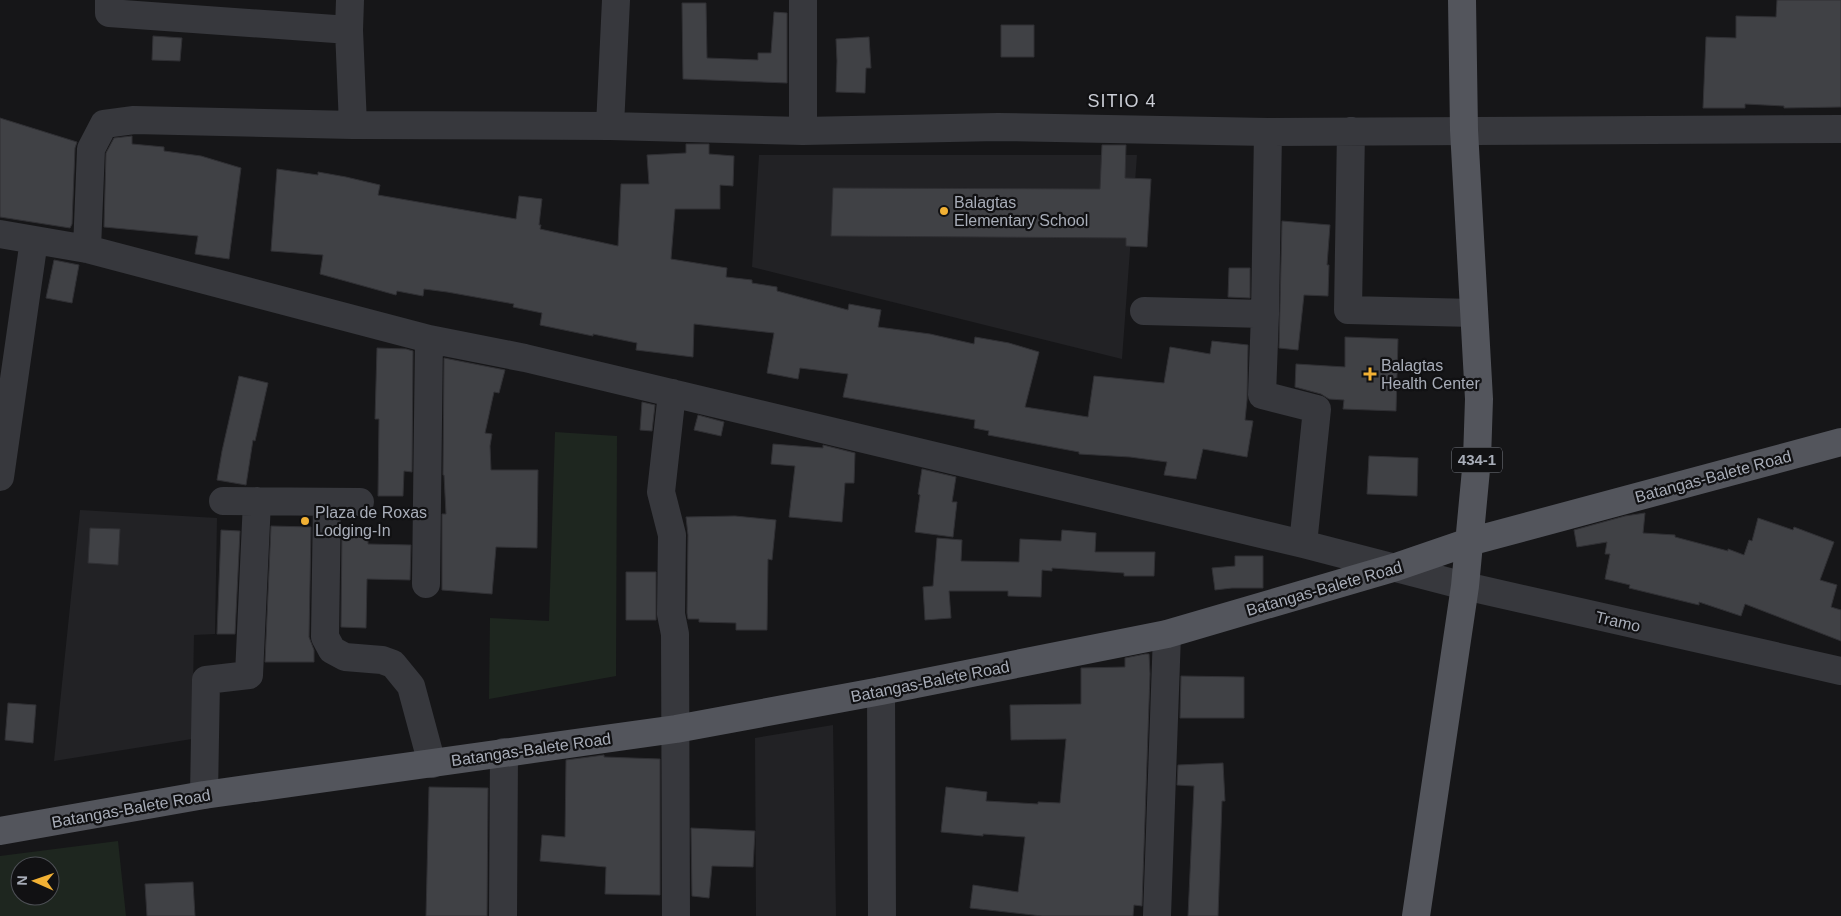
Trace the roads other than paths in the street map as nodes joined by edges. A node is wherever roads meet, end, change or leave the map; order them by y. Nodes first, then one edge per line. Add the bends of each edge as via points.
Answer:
1 (109, 0) edge
2 (350, 0) edge
3 (616, 0) edge
4 (803, 0) edge
5 (1462, 0) edge
6 (349, 30) junction
7 (353, 126) junction
8 (610, 126) junction
9 (1841, 129) edge
10 (1464, 130) junction
11 (803, 131) junction
12 (1351, 131) junction
13 (1268, 132) junction
14 (0, 234) edge
15 (34, 240) junction
16 (88, 249) junction
17 (1144, 311) dead end
18 (1474, 313) junction
19 (1265, 314) junction
20 (429, 338) junction
21 (672, 393) junction
22 (1841, 442) edge
23 (0, 477) edge
24 (222, 501) dead end
25 (257, 501) junction
26 (327, 502) junction
27 (360, 502) dead end
28 (1469, 542) junction
29 (1303, 544) junction
30 (1396, 568) junction
31 (426, 584) dead end
32 (1464, 586) junction
33 (1167, 634) junction
34 (1841, 671) edge
35 (881, 691) junction
36 (676, 729) junction
37 (504, 752) junction
38 (432, 764) junction
39 (204, 795) junction
40 (0, 831) edge
41 (503, 916) edge
42 (676, 916) edge
43 (882, 916) edge
44 (1157, 916) edge
45 (1416, 916) edge

1 - 6 street via 109,14
2 - 6 street
3 - 8 street
4 - 11 street
5 - 10 main road, 434-1
6 - 7 street
7 - 8 street
7 - 16 street via 134,120 104,124 90,149
8 - 11 street
9 - 10 street
10 - 12 street
10 - 18 main road, 434-1
11 - 13 street via 998,128
12 - 13 street
12 - 18 street via 1348,310
13 - 19 street
14 - 15 street, Tramo
15 - 16 street, Tramo
15 - 23 street
16 - 20 street, Tramo
17 - 19 street
18 - 28 main road, 434-1 via 1479,399
19 - 29 street via 1262,395 1317,409
20 - 21 street, Tramo
20 - 31 street
21 - 29 street, Tramo
21 - 36 street via 661,492 672,535 671,614 675,634
22 - 28 main road, Batangas-Balete Road
24 - 25 street
25 - 26 street
25 - 39 street via 249,675 206,680
26 - 27 street
26 - 38 street via 325,637 332,650 345,657 393,664 411,686
28 - 30 main road, Batangas-Balete Road
28 - 32 main road, 434-1
29 - 30 street, Tramo
30 - 32 street, Tramo
30 - 33 main road, Batangas-Balete Road
32 - 34 street, Tramo
32 - 45 main road, 434-1
33 - 35 main road, Batangas-Balete Road
33 - 44 street
35 - 36 main road, Batangas-Balete Road
35 - 43 street
36 - 37 main road, Batangas-Balete Road
36 - 42 street
37 - 38 main road, Batangas-Balete Road
37 - 41 street
38 - 39 main road, Batangas-Balete Road
39 - 40 main road, Batangas-Balete Road

